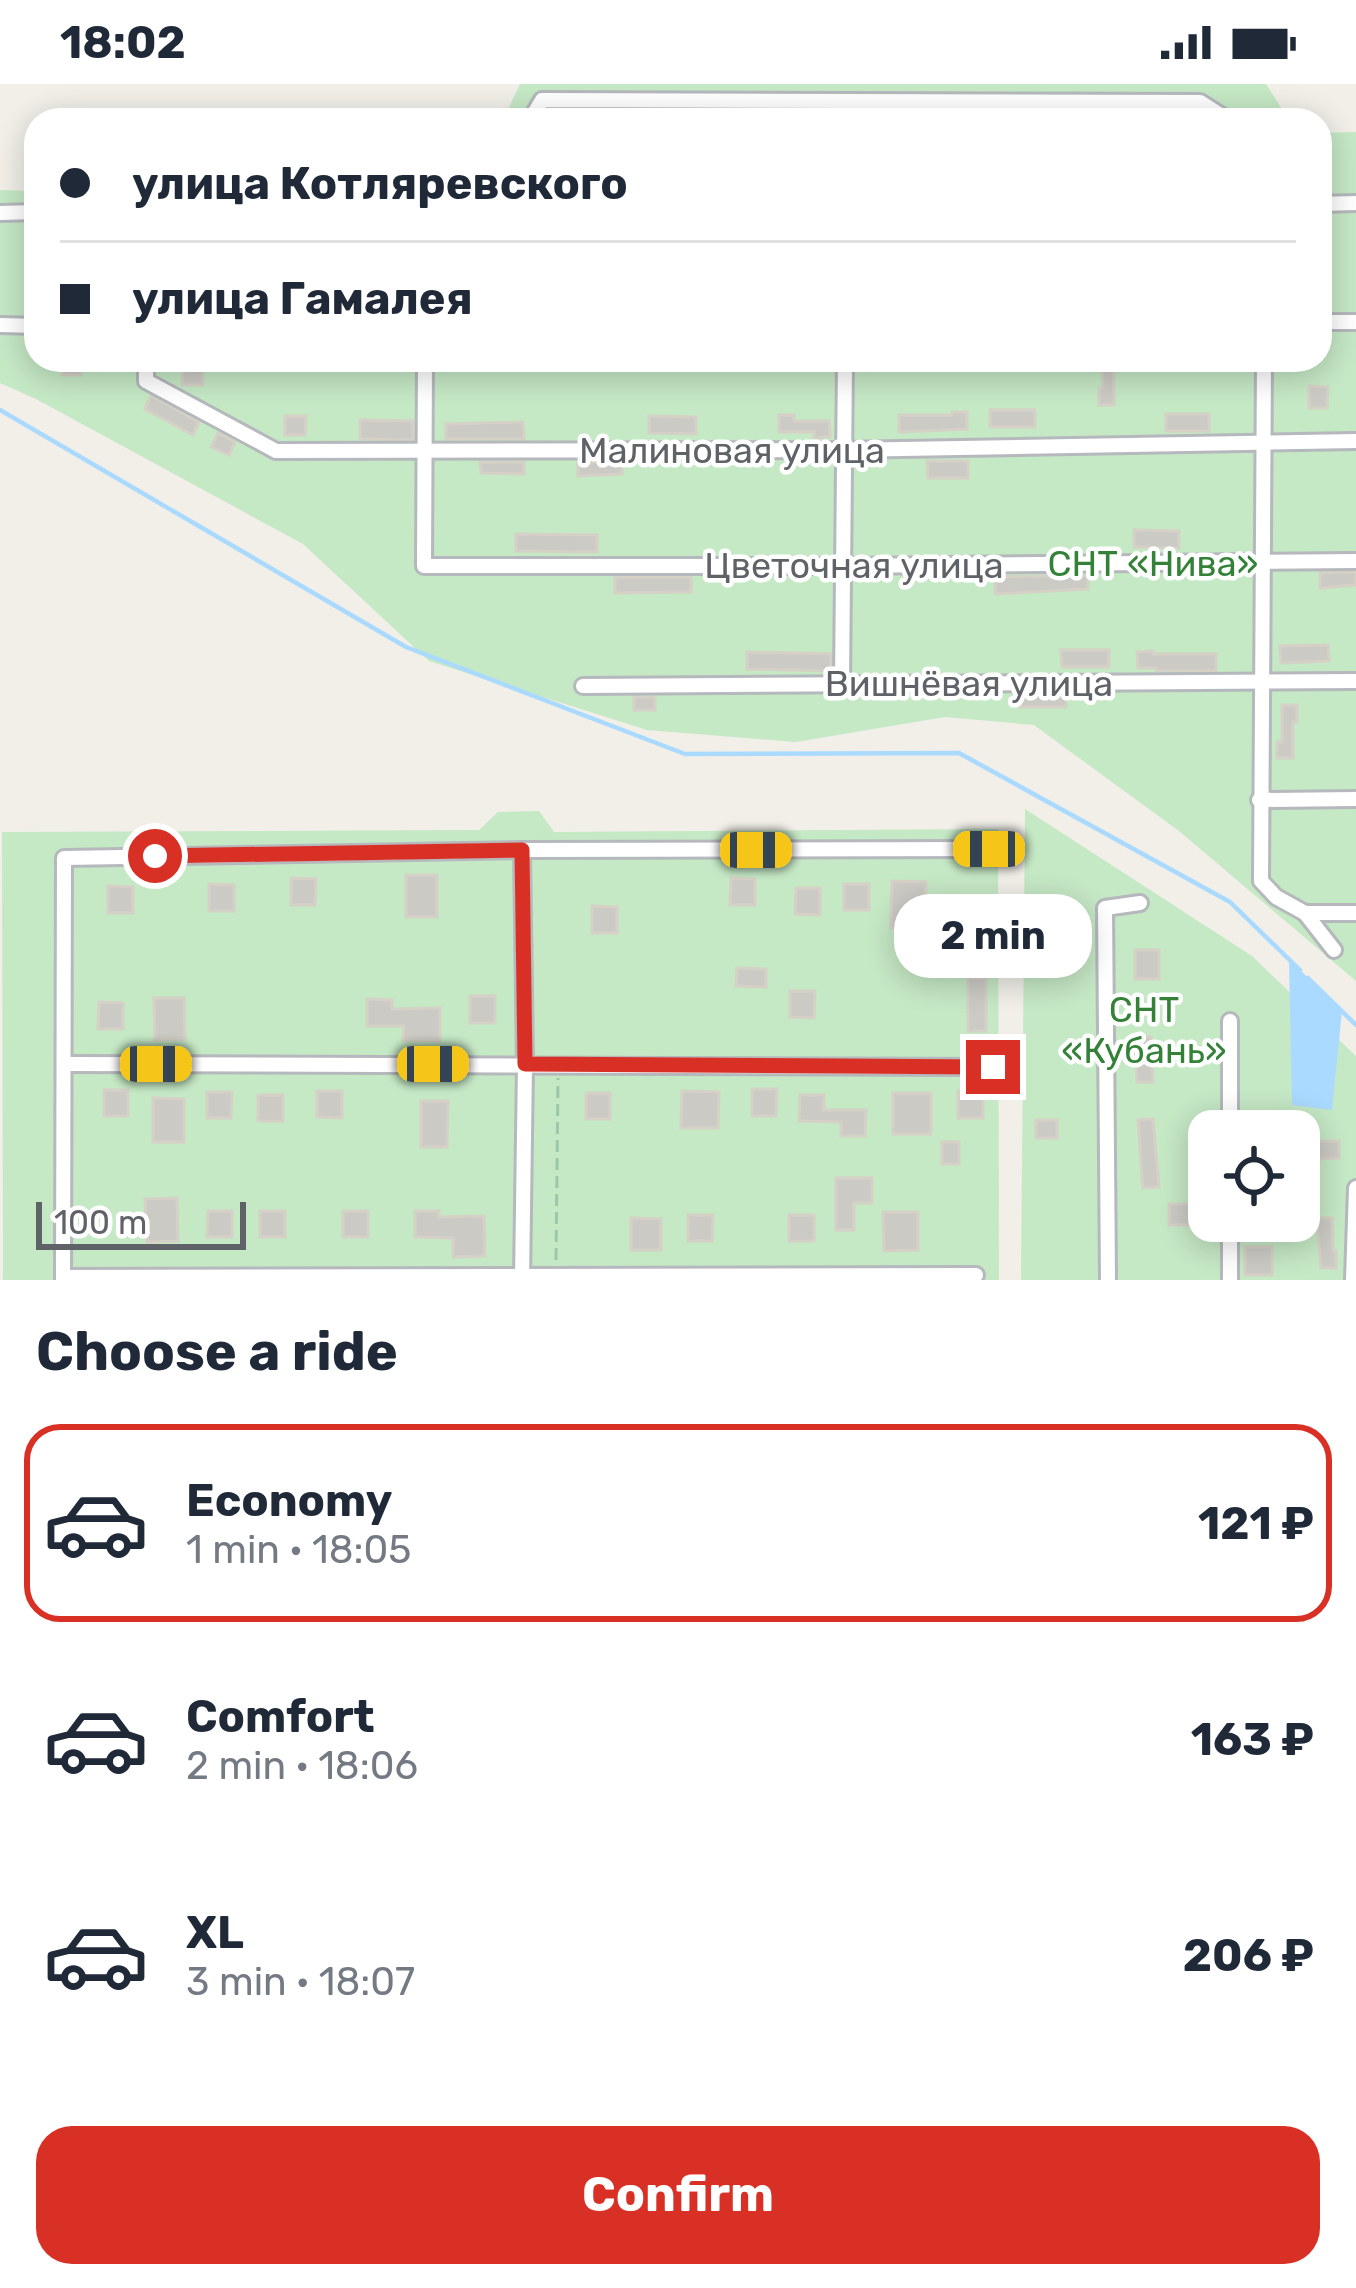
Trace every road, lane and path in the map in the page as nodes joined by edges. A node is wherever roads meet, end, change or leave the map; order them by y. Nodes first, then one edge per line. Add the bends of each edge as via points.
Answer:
1 (537, 108) edge
2 (1209, 108) edge
3 (146, 372) edge
4 (425, 372) edge
5 (845, 372) edge
6 (1264, 372) edge
7 (1356, 441) edge
8 (1264, 442) junction
9 (844, 450) junction
10 (423, 452) junction
11 (1356, 561) edge
12 (1264, 562) junction
13 (842, 566) junction
14 (1356, 681) edge
15 (1263, 682) junction
16 (842, 683) junction
17 (583, 686) dead end
18 (1356, 799) edge
19 (1259, 800) junction
20 (989, 849) dead end
21 (522, 850) junction
22 (1140, 903) dead end
23 (1356, 913) edge
24 (1305, 914) junction
25 (1334, 950) dead end
26 (1230, 1021) dead end
27 (64, 1064) junction
28 (525, 1064) junction
29 (558, 1066) junction
30 (993, 1067) dead end
31 (1230, 1110) edge
32 (1356, 1188) edge
33 (1230, 1242) edge
34 (556, 1274) junction
35 (976, 1275) dead end
36 (522, 1278) edge
37 (64, 1279) edge
38 (1108, 1280) edge
39 (1229, 1280) edge
40 (1353, 1280) edge

1 - 2 street via 542,100 565,100
3 - 10 street, Малиновая улица via 146,381 276,452
4 - 10 street
5 - 9 street
6 - 8 street
7 - 8 street, Малиновая улица
8 - 9 street, Малиновая улица
8 - 12 street
9 - 10 street, Малиновая улица
9 - 13 street
10 - 13 street, Цветочная улица via 424,566
11 - 12 street, Цветочная улица
12 - 13 street, Цветочная улица
12 - 15 street
13 - 16 street
14 - 15 street, Вишнёвая улица
15 - 16 street, Вишнёвая улица
15 - 19 street
16 - 17 street, Вишнёвая улица
18 - 19 street
19 - 24 street via 1261,881
20 - 21 street
21 - 27 street via 64,858
21 - 28 street
22 - 38 street via 1105,908
23 - 24 street
24 - 25 street
26 - 31 street
27 - 28 street
27 - 37 street
28 - 29 street
28 - 36 street
29 - 30 street
29 - 34 path
32 - 40 street
33 - 39 street
34 - 35 street
34 - 36 street
36 - 37 street

